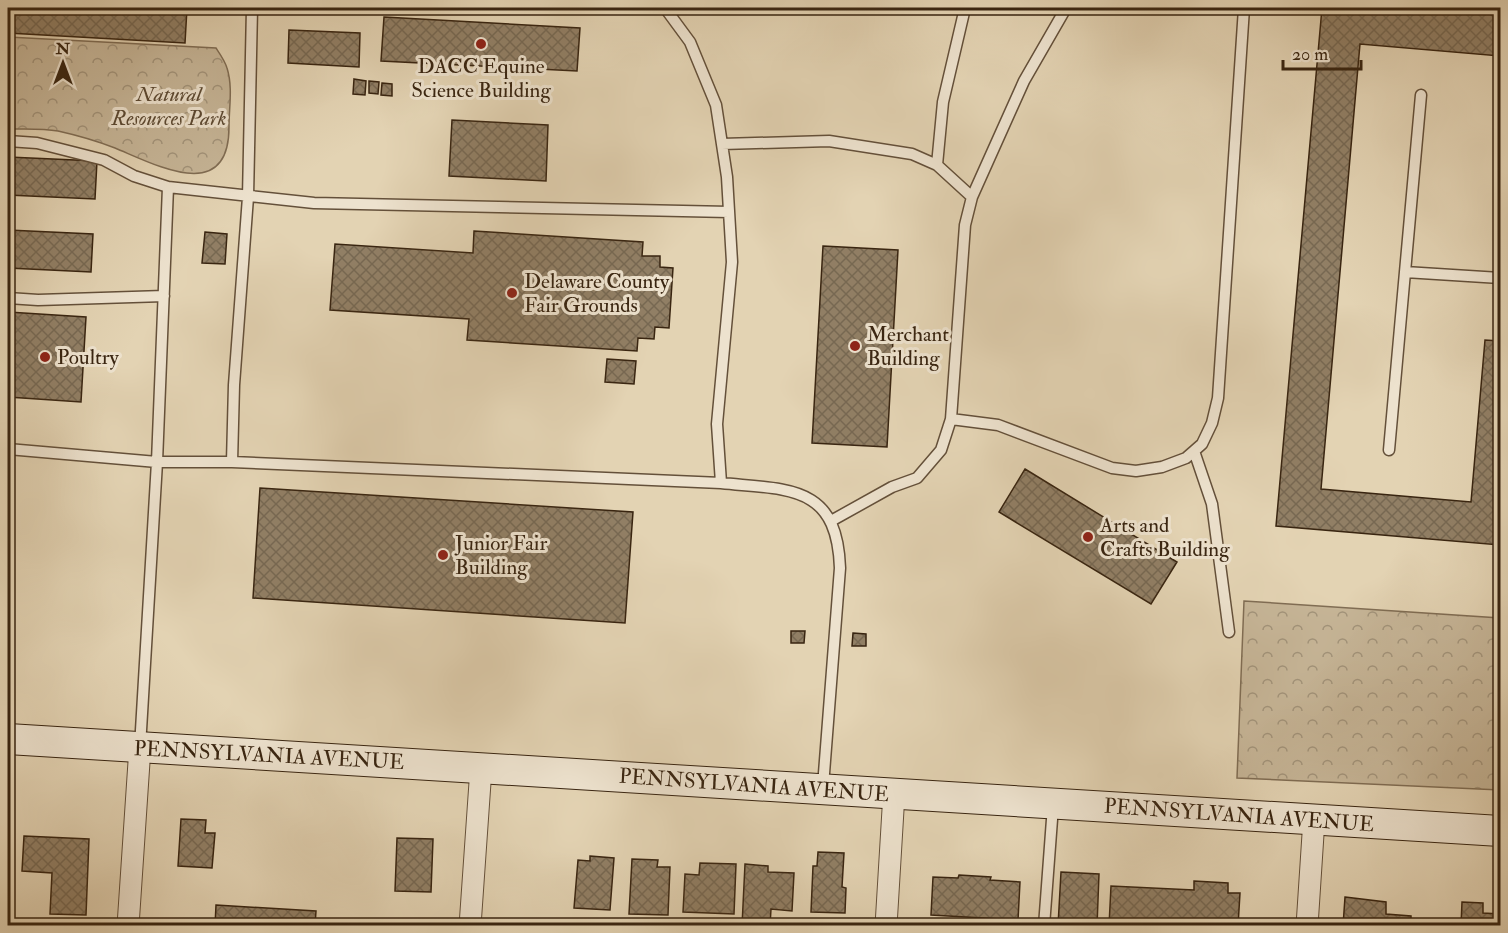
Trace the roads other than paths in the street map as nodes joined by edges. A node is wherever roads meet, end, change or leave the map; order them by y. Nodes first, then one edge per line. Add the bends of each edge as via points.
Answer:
1 (252, 8) edge
2 (665, 8) edge
3 (965, 8) edge
4 (1066, 8) edge
5 (1244, 8) edge
6 (1421, 95) dead end
7 (8, 141) edge
8 (722, 144) junction
9 (937, 165) junction
10 (168, 188) junction
11 (972, 196) junction
12 (248, 197) junction
13 (729, 212) junction
14 (1405, 272) junction
15 (1500, 278) edge
16 (164, 296) junction
17 (8, 298) edge
18 (951, 419) junction
19 (8, 449) edge
20 (1389, 450) dead end
21 (1194, 451) junction
22 (157, 462) junction
23 (232, 462) junction
24 (721, 483) junction
25 (831, 521) junction
26 (1229, 632) dead end
27 (8, 739) edge
28 (140, 747) junction
29 (481, 768) junction
30 (822, 789) junction
31 (894, 793) junction
32 (1053, 803) junction
33 (1314, 819) junction
34 (1500, 831) edge
35 (128, 926) edge
36 (470, 926) edge
37 (886, 926) edge
38 (1044, 926) edge
39 (1307, 926) edge

1 - 12 lane
2 - 8 lane via 690,42 716,105
3 - 9 lane via 943,102
4 - 11 lane via 1024,81
5 - 21 lane via 1218,398 1212,423
6 - 14 lane
7 - 10 lane via 38,143 104,160
8 - 9 lane via 829,141 912,154
8 - 13 lane
9 - 11 lane
10 - 12 lane
10 - 16 lane
11 - 18 lane via 965,225
12 - 13 lane via 314,203
12 - 23 lane
13 - 24 lane via 732,262 717,424
14 - 15 lane
14 - 20 lane
16 - 17 lane
16 - 22 lane
18 - 21 lane via 998,426 1112,468 1136,471 1162,467
18 - 25 lane via 940,450 917,478 892,487
19 - 22 lane
21 - 26 lane via 1212,504
22 - 23 lane
22 - 28 lane
23 - 24 lane
24 - 25 lane via 797,493 814,501
25 - 30 lane via 839,545 840,568
27 - 28 street, PENNSYLVANIA AVENUE
28 - 29 street, PENNSYLVANIA AVENUE
28 - 35 street
29 - 30 street, PENNSYLVANIA AVENUE
29 - 36 street
30 - 31 street, PENNSYLVANIA AVENUE
31 - 32 street, PENNSYLVANIA AVENUE
31 - 37 street
32 - 33 street, PENNSYLVANIA AVENUE
32 - 38 lane
33 - 34 street, PENNSYLVANIA AVENUE
33 - 39 street

